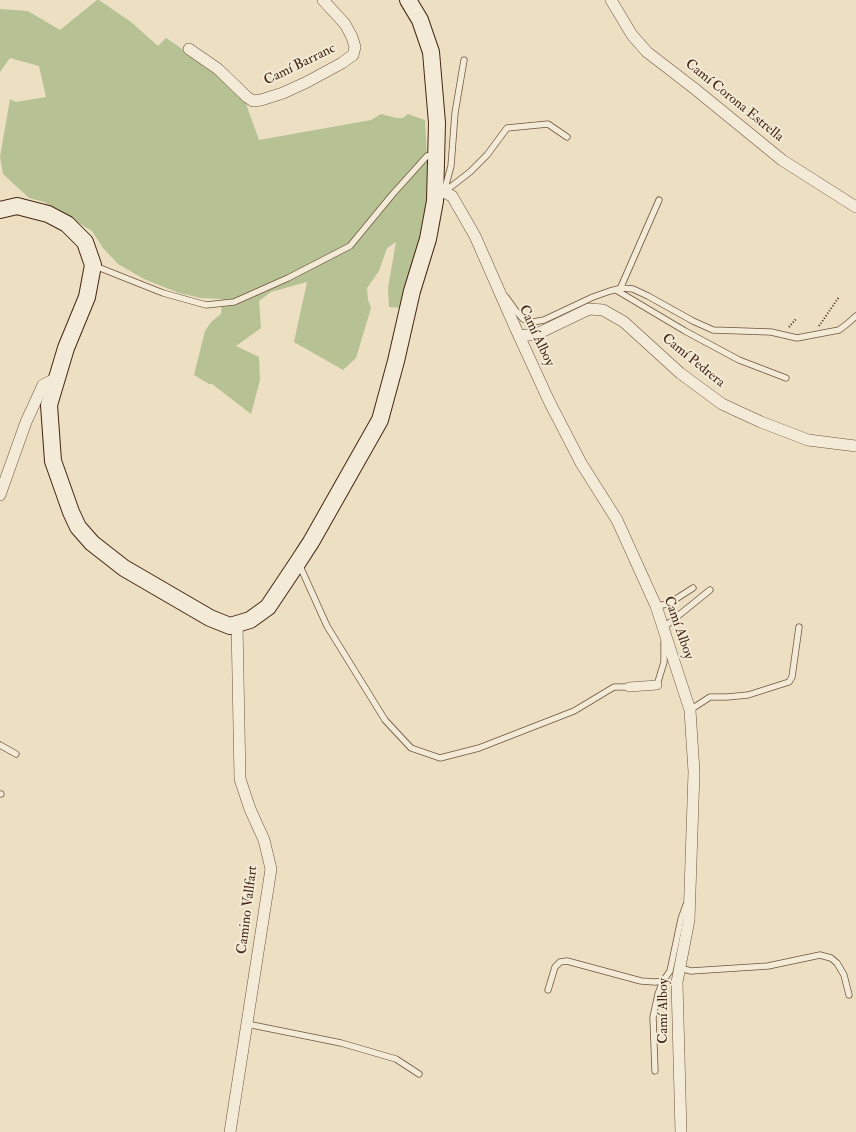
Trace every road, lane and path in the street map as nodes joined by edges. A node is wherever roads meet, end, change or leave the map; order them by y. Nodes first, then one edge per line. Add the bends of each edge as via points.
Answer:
1 (323, 0) edge
2 (408, 0) edge
3 (611, 0) edge
4 (188, 49) dead end
5 (464, 60) dead end
6 (567, 137) dead end
7 (436, 155) junction
8 (440, 190) junction
9 (659, 200) dead end
10 (856, 207) edge
11 (0, 210) edge
12 (93, 265) junction
13 (491, 273) junction
14 (618, 289) junction
15 (839, 297) dead end
16 (856, 316) edge
17 (519, 336) junction
18 (813, 336) junction
19 (57, 378) junction
20 (786, 378) dead end
21 (856, 446) edge
22 (0, 495) edge
23 (298, 562) junction
24 (692, 588) dead end
25 (710, 590) dead end
26 (656, 606) junction
27 (237, 624) junction
28 (799, 627) dead end
29 (663, 628) junction
30 (656, 685) joint
31 (629, 687) joint
32 (690, 710) junction
33 (0, 745) edge
34 (16, 754) dead end
35 (690, 895) junction
36 (680, 968) junction
37 (663, 981) junction
38 (548, 990) dead end
39 (849, 995) dead end
40 (247, 1024) junction
41 (655, 1071) dead end
42 (419, 1074) dead end
43 (230, 1132) edge
44 (681, 1132) edge

1 - 4 street, Camí Barranc via 345,24 355,47 353,55 282,93 254,101 218,69
2 - 7 main road via 420,20 430,52 437,123
3 - 10 street, Camí Corona Estrella via 632,35 647,52 782,160
5 - 8 lane via 455,114 451,166
6 - 8 lane via 548,124 507,128 487,155 470,172
7 - 8 main road
7 - 12 lane via 428,156 350,246 234,302 206,305 163,293
8 - 13 street, Camí Alboy via 452,196 475,236
8 - 23 main road via 435,201 428,239 412,291 380,420
9 - 14 lane
11 - 12 main road via 17,206 48,214 68,224 85,242
12 - 19 main road via 87,297
13 - 14 lane via 516,311 523,319 533,322 544,320 593,297
13 - 17 street, Camí Alboy
14 - 18 lane via 633,289 713,330 771,332 797,338
14 - 20 lane via 739,360
15 - 18 path
16 - 18 lane via 838,330
17 - 21 street, Camí Pedrera via 537,334 589,310 603,310 624,322 680,373 722,404 808,440
17 - 26 street, Camí Alboy via 581,463 617,520
19 - 22 street via 43,385 26,422
19 - 27 main road via 49,405 53,461 78,528 92,543 124,568 210,618 230,626
23 - 27 main road via 268,607 250,620
23 - 31 lane via 327,626 385,720 410,748 440,758 479,748 574,711 614,688
24 - 26 lane via 668,604
25 - 29 lane
26 - 29 street, Camí Alboy
27 - 40 street, Camino Vallfart via 240,779 264,840 271,869
28 - 32 lane via 792,677 789,682 748,695 710,697
29 - 30 lane via 664,662
29 - 32 street, Camí Alboy
30 - 31 street
32 - 35 street, Camí Alboy via 694,772
33 - 34 lane
35 - 36 street, Camí Alboy via 689,920
35 - 37 lane via 681,919 670,971
36 - 39 lane via 691,971 768,966 820,955 837,963
36 - 44 street, Camí Alboy via 677,982
37 - 38 lane via 641,981 567,961 560,962 555,967
37 - 41 lane via 653,1017
40 - 42 lane via 348,1044 396,1059
40 - 43 street, Camino Vallfart

